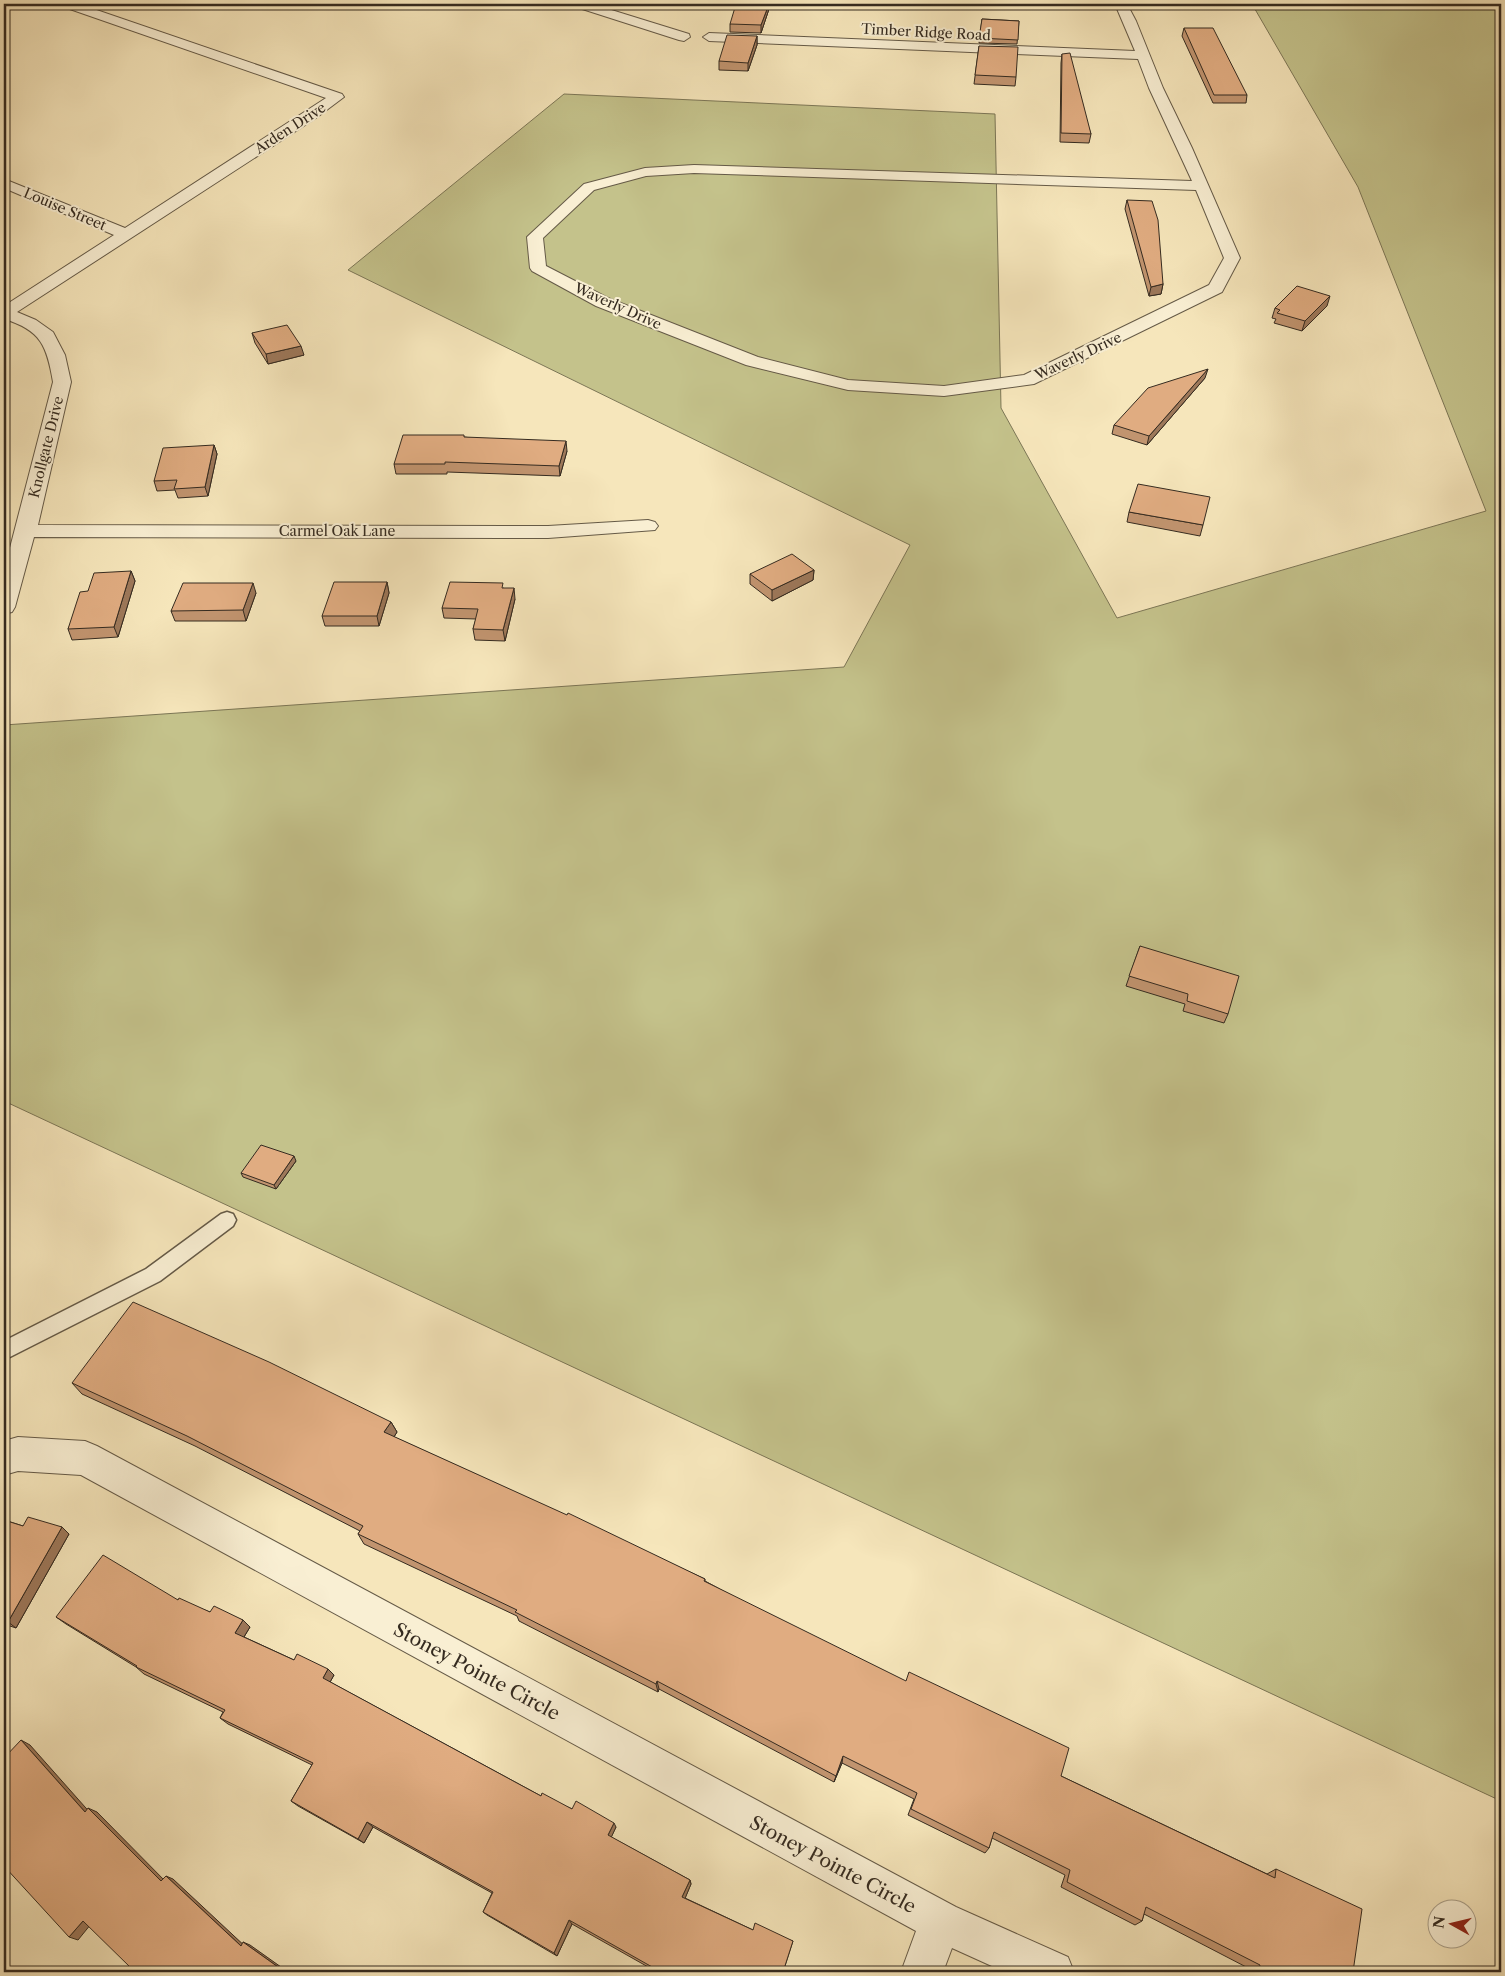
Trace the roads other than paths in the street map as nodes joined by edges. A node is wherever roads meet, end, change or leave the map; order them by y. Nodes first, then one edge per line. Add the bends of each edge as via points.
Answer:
1 (68, 4) edge
2 (580, 4) edge
3 (1121, 4) edge
4 (684, 37) dead end
5 (709, 37) dead end
6 (1142, 55) junction
7 (4, 182) edge
8 (1200, 186) junction
9 (126, 234) junction
10 (4, 313) edge
11 (648, 526) dead end
12 (26, 531) junction
13 (4, 607) edge
14 (228, 1220) dead end
15 (4, 1351) edge
16 (4, 1458) edge
17 (941, 1922) junction
18 (922, 1972) edge
19 (1053, 1972) edge

1 - 9 street, Arden Drive via 337,97
2 - 4 street
3 - 6 street, Waverly Drive
5 - 6 street, Timber Ridge Road
6 - 8 street, Waverly Drive
7 - 9 street, Louise Street
8 - 8 street, Waverly Drive via 1232,258 1216,288 1028,380 944,392 848,384 752,361 602,302 538,268 536,237 589,187 645,172 704,169
9 - 10 street, Arden Drive
10 - 12 street, Knollgate Drive via 44,330 57,354 62,382
11 - 12 street, Carmel Oak Lane via 548,532
12 - 13 street, Knollgate Drive
14 - 15 lane via 153,1275
16 - 17 street, Stoney Pointe Circle via 18,1454 85,1458
17 - 18 street
17 - 19 street, Stoney Pointe Circle

